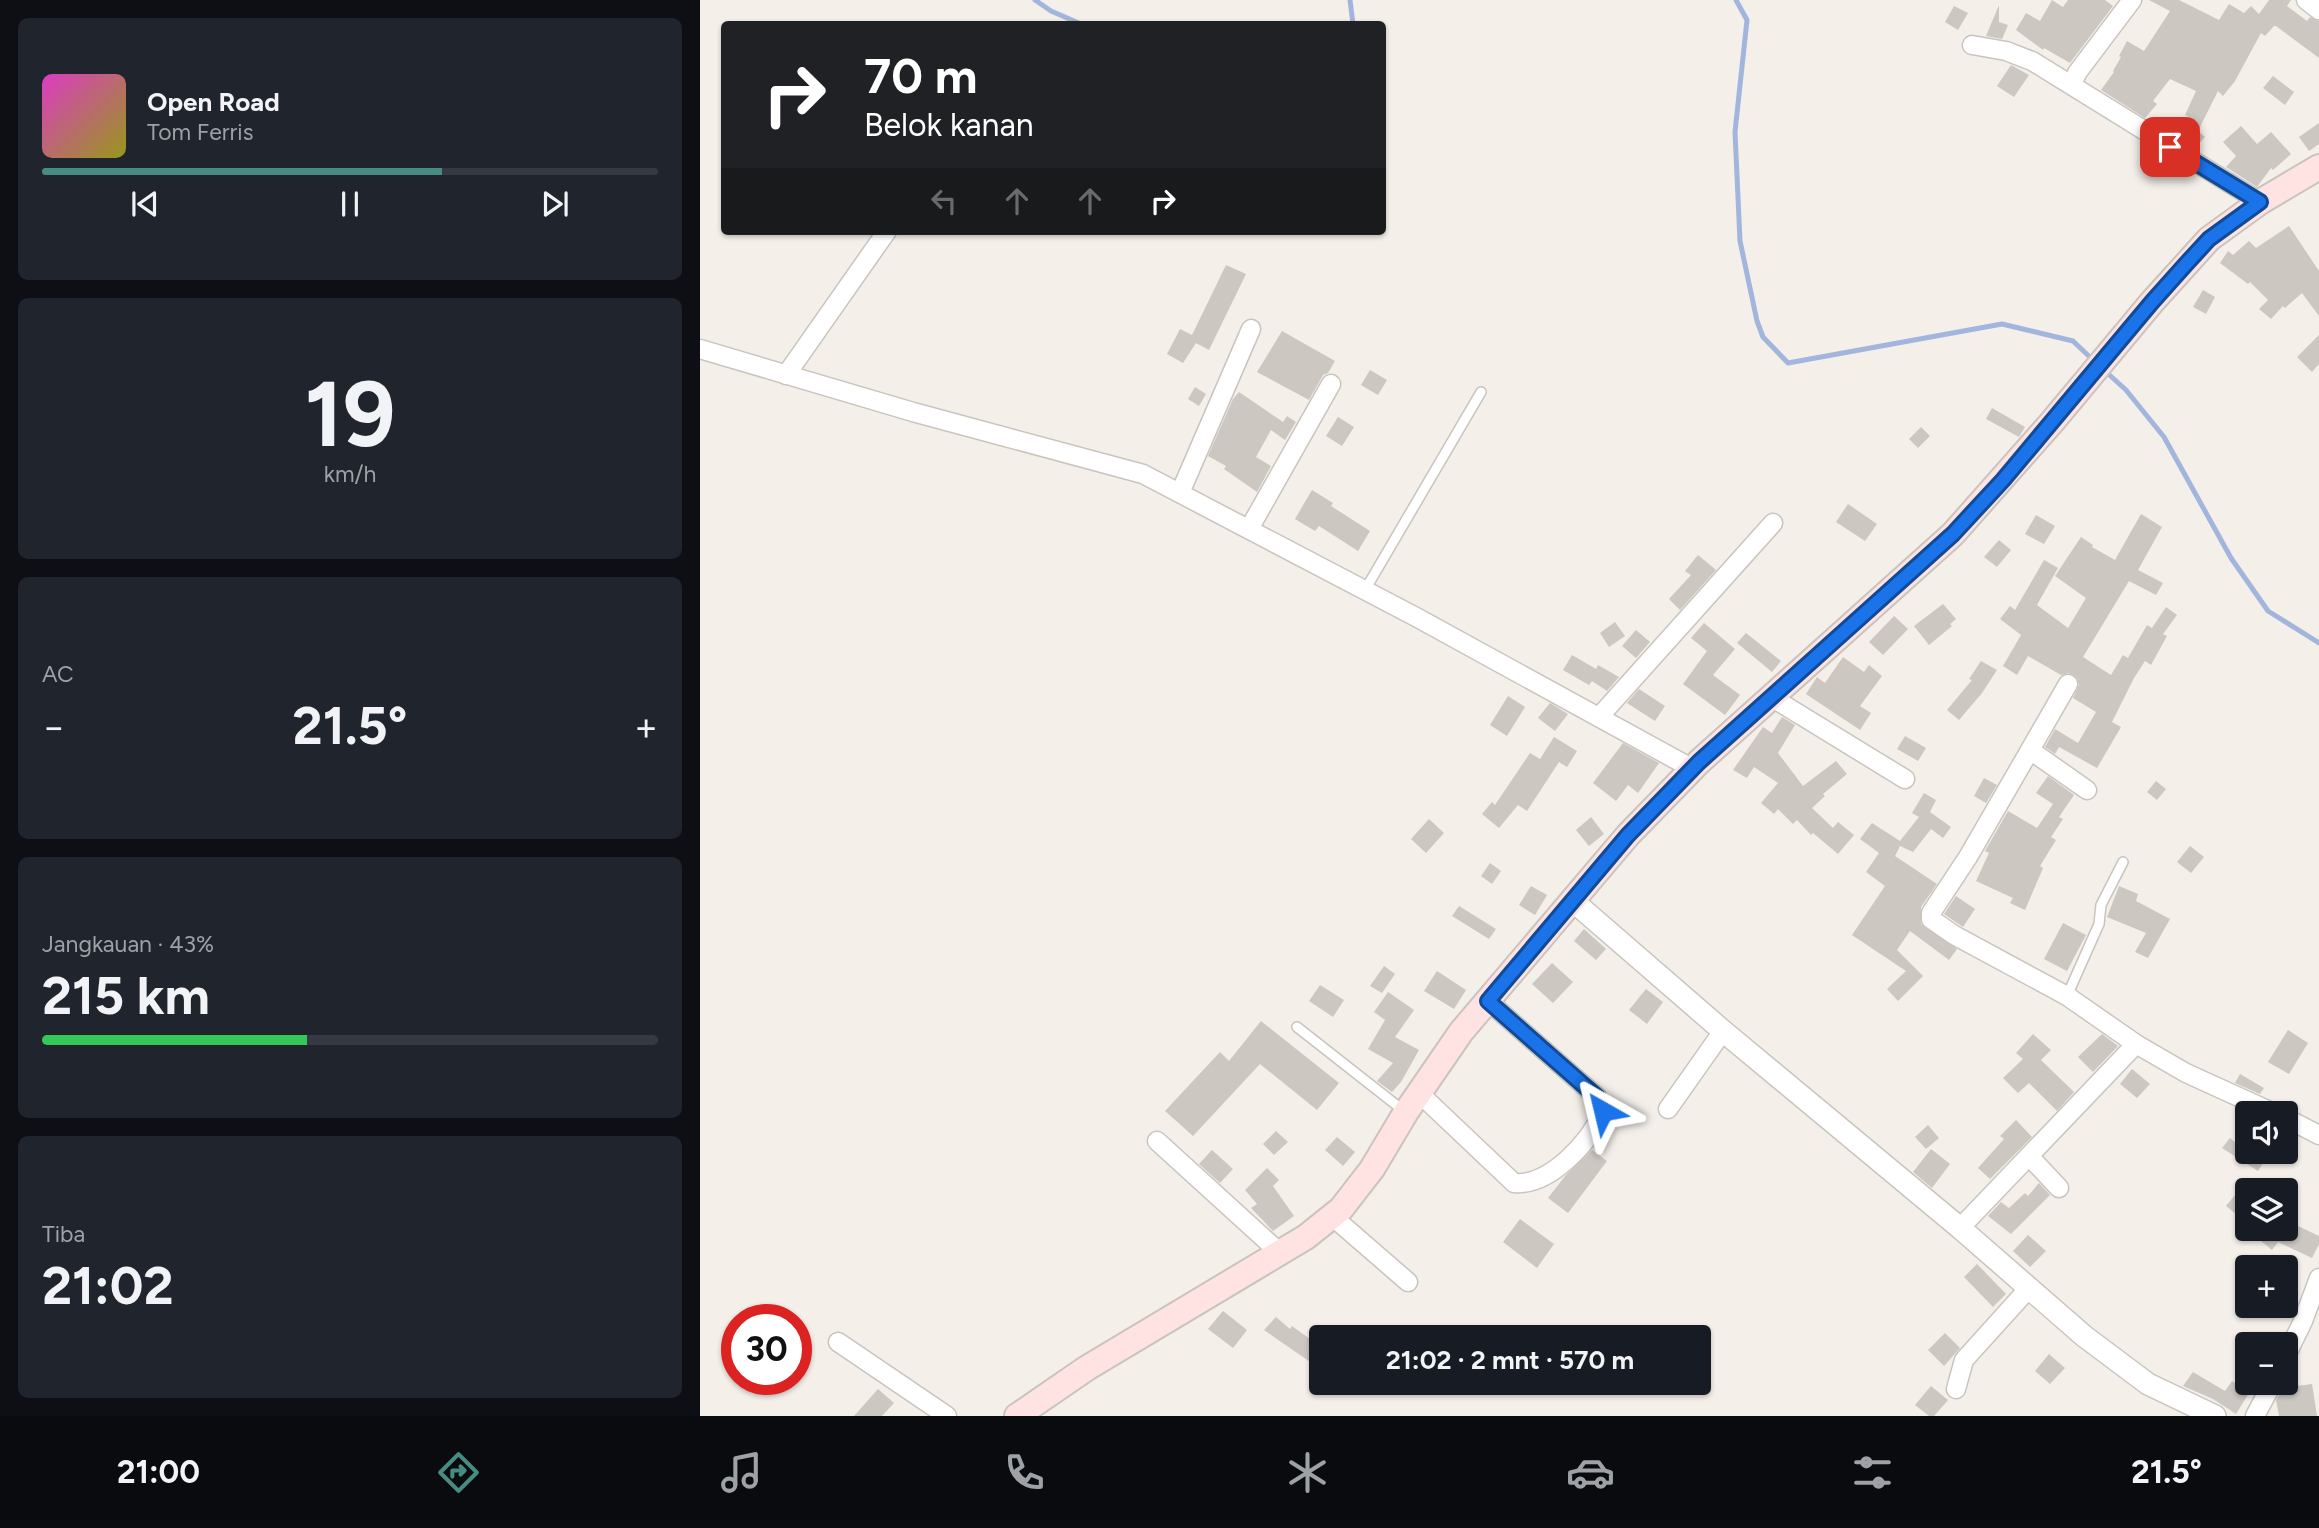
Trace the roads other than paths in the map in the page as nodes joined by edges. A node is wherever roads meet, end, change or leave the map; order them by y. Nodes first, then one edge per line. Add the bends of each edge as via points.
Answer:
1 (2132, 0) edge
2 (2306, 0) edge
3 (2319, 10) edge
4 (1972, 45) dead end
5 (2072, 85) junction
6 (2319, 167) edge
7 (2260, 202) junction
8 (884, 235) edge
9 (1251, 329) dead end
10 (700, 349) edge
11 (786, 375) junction
12 (1331, 384) dead end
13 (1481, 392) dead end
14 (1180, 493) junction
15 (1773, 523) dead end
16 (1249, 529) junction
17 (1365, 590) junction
18 (2068, 684) dead end
19 (1771, 697) junction
20 (1599, 717) junction
21 (2030, 750) junction
22 (1693, 769) junction
23 (1905, 779) dead end
24 (2087, 790) dead end
25 (2123, 862) dead end
26 (1573, 901) junction
27 (2067, 996) junction
28 (1488, 1001) junction
29 (1297, 1027) dead end
30 (1723, 1031) junction
31 (2136, 1044) junction
32 (2246, 1101) edge
33 (1413, 1102) junction
34 (1668, 1109) dead end
35 (2298, 1124) edge
36 (2319, 1135) edge
37 (1157, 1141) dead end
38 (2029, 1156) junction
39 (2059, 1188) dead end
40 (1333, 1217) junction
41 (1960, 1228) junction
42 (1279, 1252) junction
43 (2319, 1278) edge
44 (1408, 1283) dead end
45 (2029, 1288) junction
46 (2298, 1332) edge
47 (838, 1342) dead end
48 (1956, 1389) dead end
49 (2266, 1395) edge
50 (947, 1416) edge
51 (1017, 1416) edge
52 (2215, 1416) edge
53 (2255, 1416) edge

1 - 5 street
2 - 3 street
4 - 5 street via 2032,61
5 - 7 street
6 - 7 main road
7 - 19 main road via 2209,239 1953,534
8 - 11 street
9 - 14 street
10 - 11 street
11 - 14 street via 1143,474
12 - 16 street
13 - 17 lane
14 - 16 street
15 - 20 street
16 - 17 street
17 - 20 street
18 - 21 street
19 - 22 main road
19 - 23 street
20 - 22 street
21 - 24 street
21 - 27 street via 1930,917 1954,935
22 - 26 main road via 1628,835
25 - 27 lane via 2101,905 2099,924
26 - 28 main road
26 - 30 street
27 - 31 street
28 - 33 main road
28 - 33 street via 1597,1097 1603,1111 1596,1128 1553,1172 1534,1182 1514,1183
29 - 33 lane
30 - 34 street
30 - 41 street
31 - 32 street
31 - 38 street
33 - 40 main road via 1372,1169
35 - 36 street
37 - 42 street
38 - 39 street
38 - 41 street
40 - 42 main road
40 - 44 street
41 - 45 street
42 - 51 main road via 1087,1368
43 - 46 street
45 - 48 street via 1964,1360
45 - 52 street via 2129,1371
47 - 50 street
49 - 53 street

